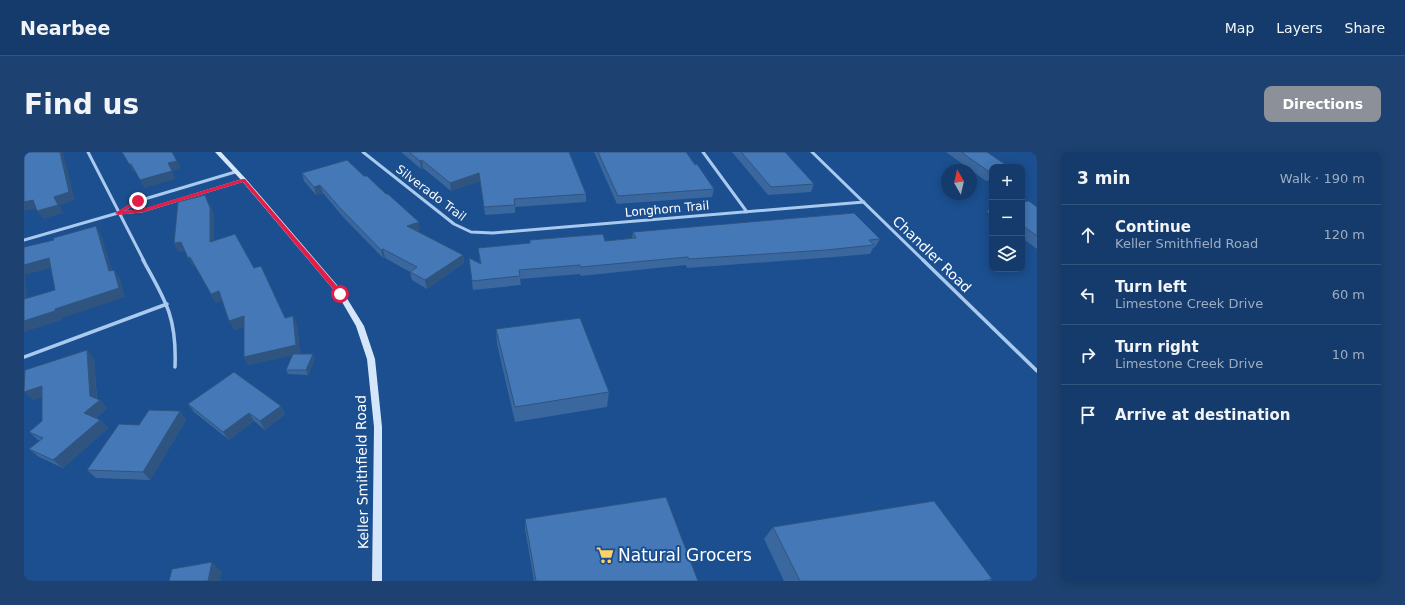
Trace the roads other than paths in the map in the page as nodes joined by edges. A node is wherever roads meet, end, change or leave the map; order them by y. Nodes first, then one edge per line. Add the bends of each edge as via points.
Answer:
1 (88, 152) edge
2 (218, 152) edge
3 (363, 152) edge
4 (703, 152) edge
5 (812, 152) edge
6 (235, 172) junction
7 (244, 180) junction
8 (864, 202) junction
9 (746, 212) junction
10 (118, 213) junction
11 (471, 232) joint
12 (24, 240) edge
13 (167, 304) junction
14 (24, 357) edge
15 (175, 367) dead end
16 (1037, 371) edge
17 (377, 581) edge

1 - 10 street
2 - 6 main road, Keller Smithfield Road
3 - 11 street, Silverado Trail via 454,224
4 - 9 street
5 - 8 street, Chandler Road
6 - 7 main road, Keller Smithfield Road
6 - 10 street via 138,201
7 - 10 street via 142,211
7 - 17 main road, Keller Smithfield Road via 340,294 360,326 375,391 378,428
8 - 9 street, Longhorn Trail
8 - 16 street, Chandler Road
9 - 11 street, Longhorn Trail via 493,233
10 - 12 street
10 - 13 street
13 - 14 street
13 - 15 street via 176,337

